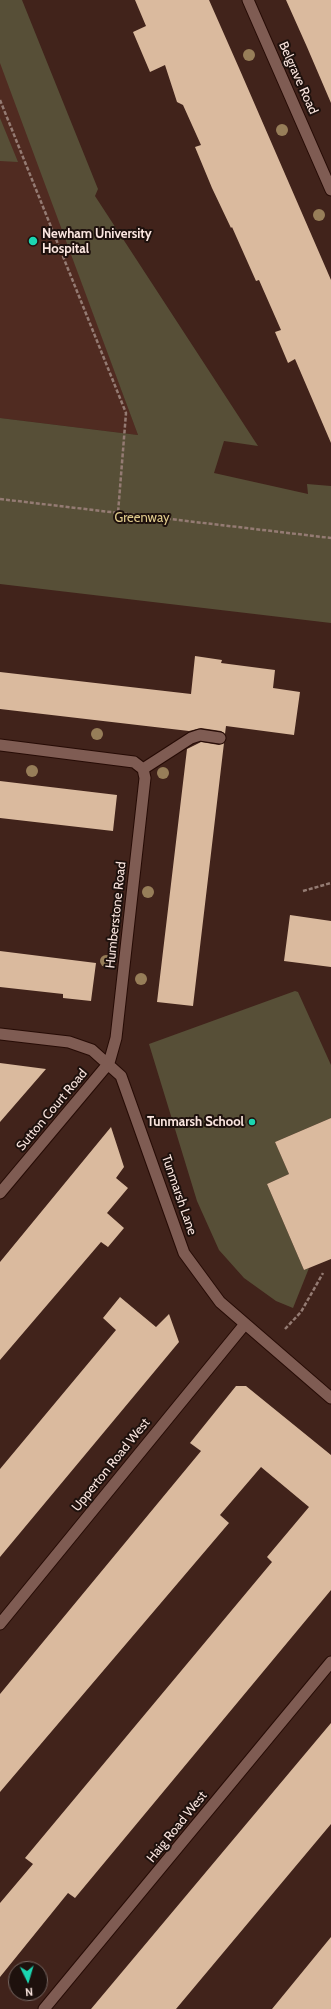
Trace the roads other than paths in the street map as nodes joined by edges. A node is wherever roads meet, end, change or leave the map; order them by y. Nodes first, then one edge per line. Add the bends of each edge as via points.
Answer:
1 (248, 0) edge
2 (331, 190) edge
3 (220, 738) dead end
4 (0, 745) edge
5 (143, 769) junction
6 (0, 1034) edge
7 (109, 1063) junction
8 (0, 1193) edge
9 (244, 1324) junction
10 (331, 1398) edge
11 (0, 1624) edge
12 (331, 1662) edge
13 (44, 2009) edge

1 - 2 street, Belgrave Road
3 - 5 street via 200,735 191,738
4 - 5 street via 134,762
5 - 7 street, Humberstone Road via 145,778 116,1038
6 - 7 street, Tunmarsh Lane via 69,1042 92,1050
7 - 8 street, Sutton Court Road
7 - 9 street, Tunmarsh Lane via 121,1076 128,1093 184,1253 220,1302
9 - 10 street, Tunmarsh Lane
9 - 11 street, Upperton Road West
12 - 13 street, Haig Road West

